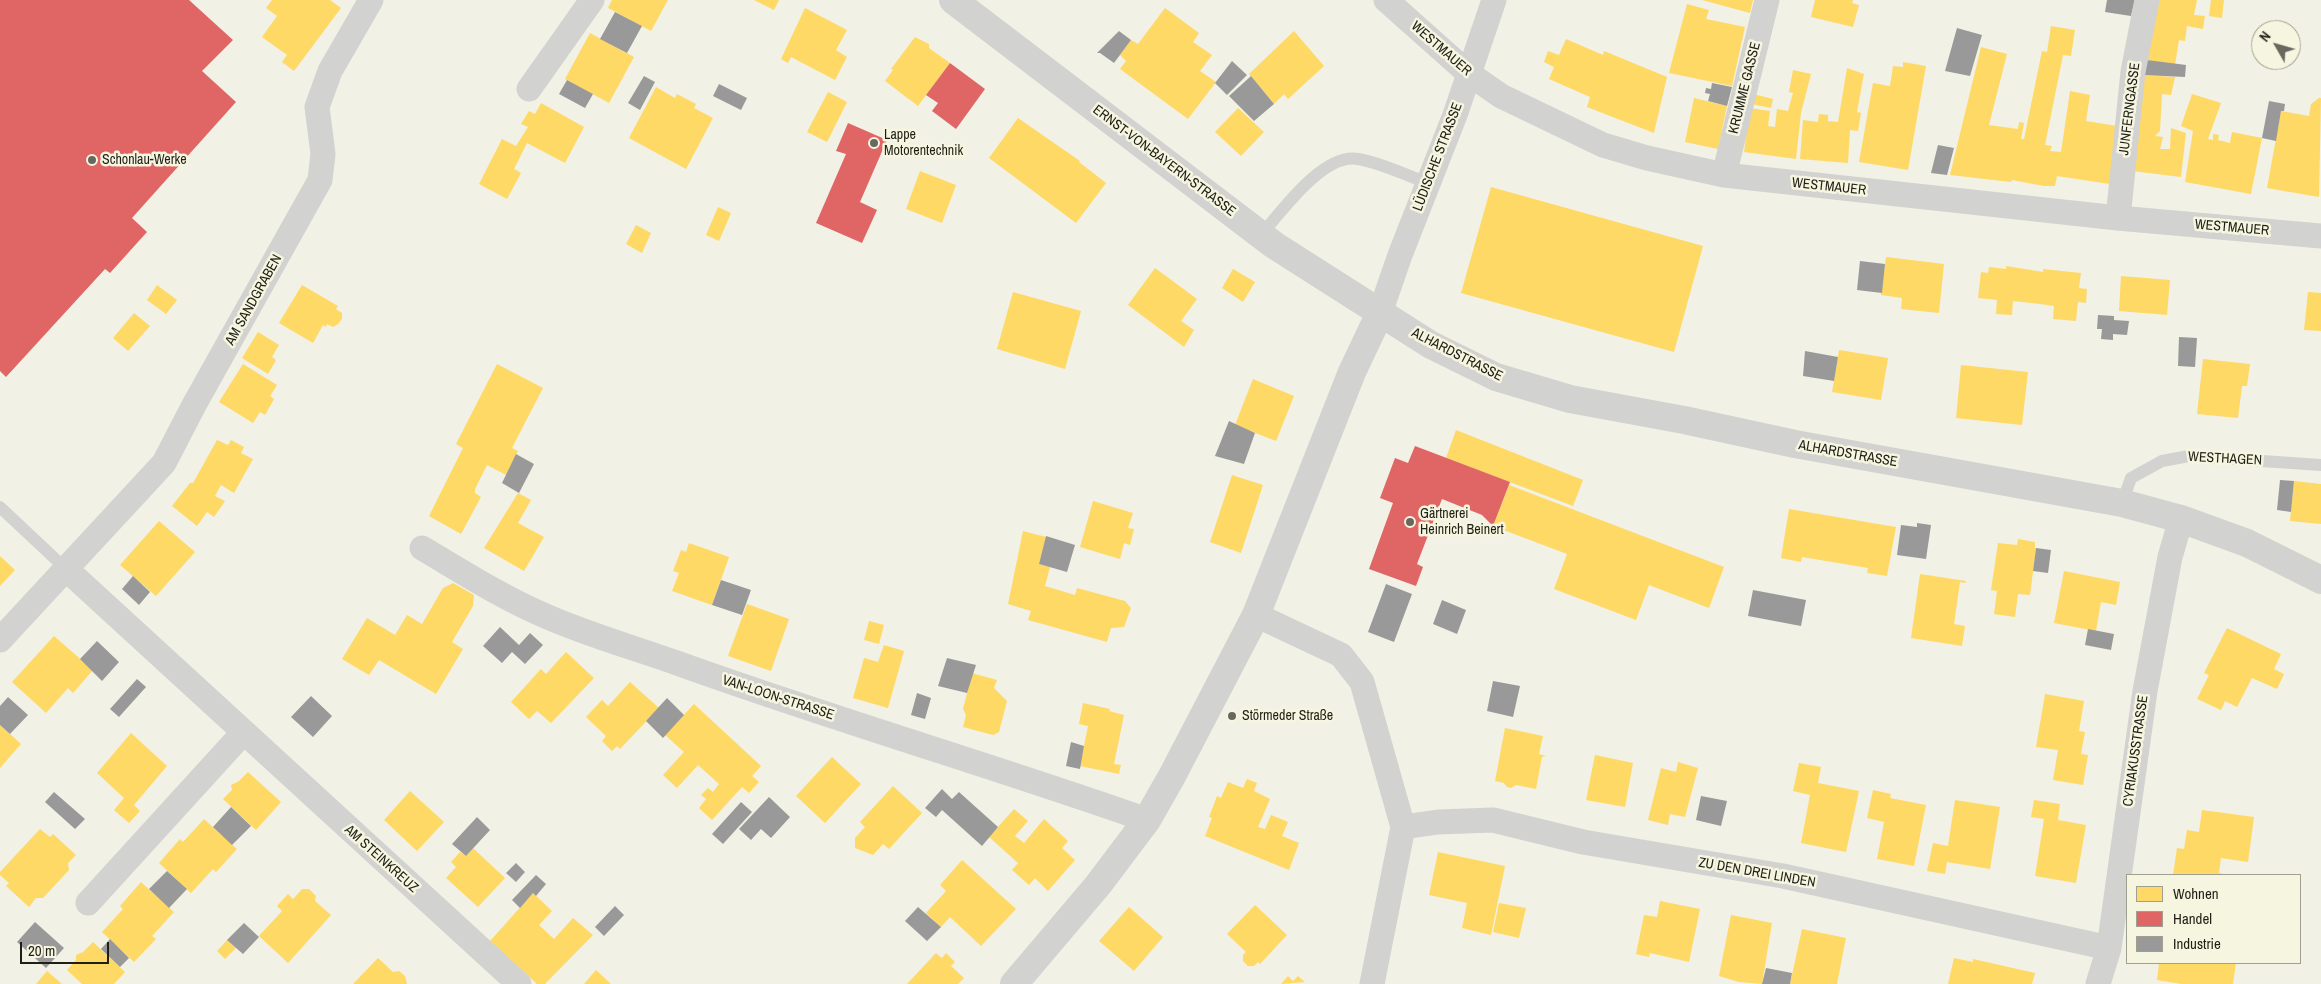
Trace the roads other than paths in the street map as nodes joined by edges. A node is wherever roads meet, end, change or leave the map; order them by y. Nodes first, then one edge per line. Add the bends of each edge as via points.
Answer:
1 (371, 0) edge
2 (592, 0) edge
3 (953, 0) edge
4 (1386, 0) edge
5 (1494, 0) edge
6 (1767, 0) edge
7 (2147, 0) edge
8 (1468, 73) junction
9 (529, 88) dead end
10 (1724, 175) junction
11 (1428, 184) junction
12 (2118, 218) junction
13 (1261, 235) junction
14 (2321, 236) edge
15 (1380, 313) junction
16 (2321, 465) edge
17 (2122, 503) junction
18 (0, 507) edge
19 (2181, 519) junction
20 (422, 548) dead end
21 (66, 569) junction
22 (2321, 580) edge
23 (1256, 615) junction
24 (0, 640) edge
25 (242, 733) junction
26 (1147, 820) junction
27 (1403, 827) junction
28 (88, 903) dead end
29 (2109, 948) junction
30 (519, 984) edge
31 (1014, 984) edge
32 (1372, 984) edge
33 (2098, 984) edge

1 - 21 street, AM SANDGRABEN via 330,71 317,108 323,154 320,180 298,223 164,463
2 - 9 street
3 - 13 main road, ERNST-VON-BAYERN-STRASSE
4 - 8 street, WESTMAUER
5 - 8 street, LÜDISCHE STRASSE
6 - 10 street, KRUMME GASSE
7 - 12 street, JUNFERNGASSE via 2133,72
8 - 10 street, WESTMAUER via 1501,96 1603,145
8 - 11 street, LÜDISCHE STRASSE
10 - 12 street, WESTMAUER
11 - 13 lane via 1357,158 1340,159 1306,185
11 - 15 street, LÜDISCHE STRASSE
12 - 14 street, WESTMAUER
13 - 15 main road, ERNST-VON-BAYERN-STRASSE
15 - 17 main road, ALHARDSTRASSE via 1431,345 1496,377 1570,399 1795,444
15 - 23 main road via 1352,372
16 - 17 lane, WESTHAGEN via 2190,456 2162,460 2131,478
17 - 19 main road, ALHARDSTRASSE
18 - 21 lane
19 - 22 main road, ALHARDSTRASSE via 2247,543
19 - 29 street, CYRIAKUSSTRASSE via 2170,557 2145,691
20 - 26 street, VAN-LOON-STRASSE via 542,615 714,677
21 - 24 street, AM SANDGRABEN
21 - 25 street, AM STEINKREUZ
23 - 26 main road
23 - 27 street via 1341,655 1362,682
25 - 28 street
25 - 30 street, AM STEINKREUZ
26 - 31 main road via 1098,885
27 - 29 street, ZU DEN DREI LINDEN via 1493,820 1583,842 1783,876
27 - 32 street
29 - 33 street, CYRIAKUSSTRASSE

